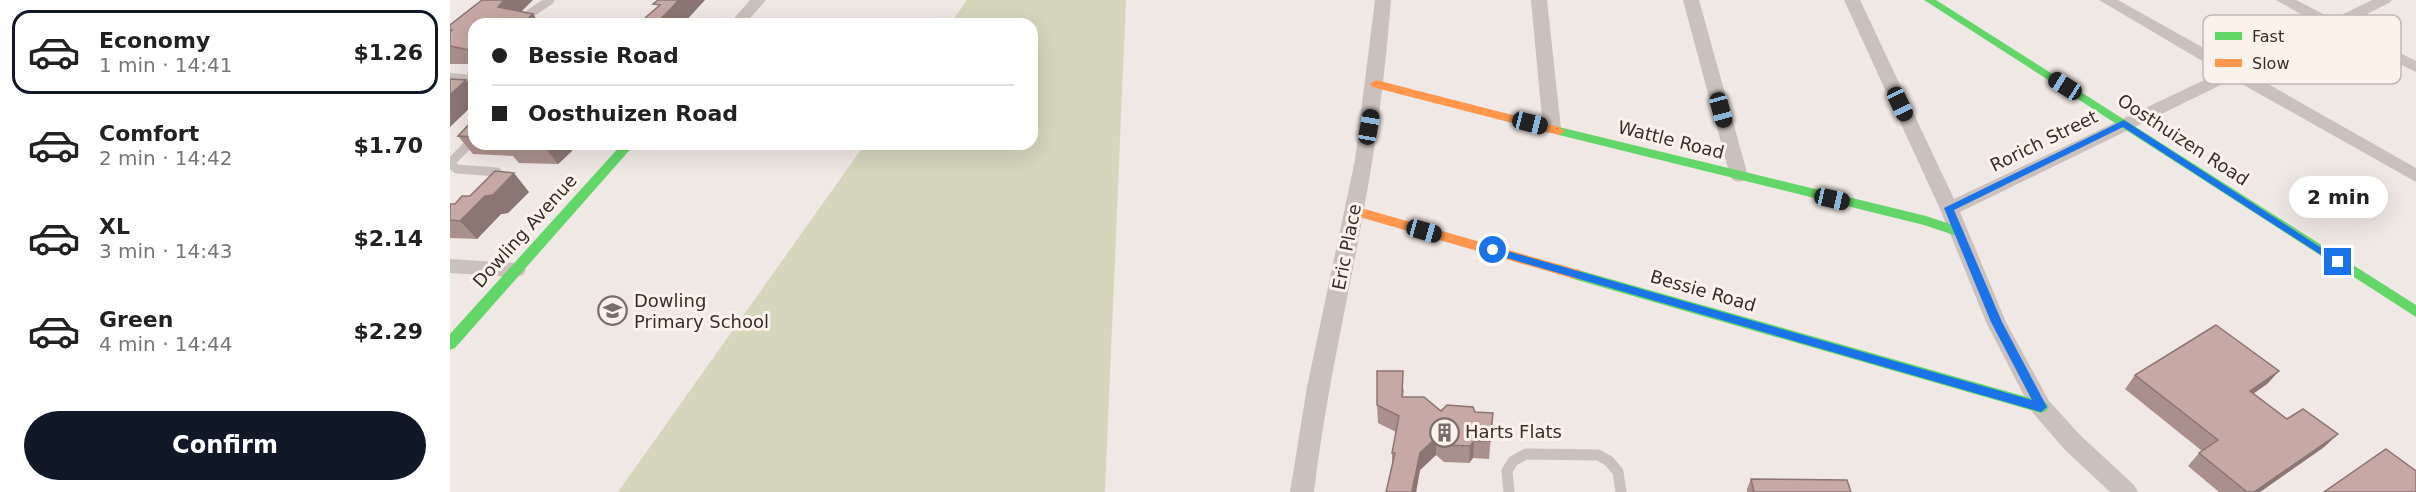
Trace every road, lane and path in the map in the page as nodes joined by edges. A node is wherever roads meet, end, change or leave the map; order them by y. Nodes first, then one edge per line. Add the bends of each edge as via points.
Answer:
1 (550, 0) edge
2 (758, 0) edge
3 (1383, 0) edge
4 (1539, 0) edge
5 (1691, 0) edge
6 (1852, 0) edge
7 (1929, 0) edge
8 (2107, 0) edge
9 (2284, 0) edge
10 (2384, 0) edge
11 (2313, 15) edge
12 (2353, 15) edge
13 (525, 17) edge
14 (742, 18) edge
15 (2203, 54) edge
16 (2401, 60) edge
17 (2416, 68) edge
18 (450, 78) edge
19 (468, 80) edge
20 (1376, 84) junction
21 (2206, 84) edge
22 (2256, 84) edge
23 (2124, 123) junction
24 (1552, 129) junction
25 (468, 145) edge
26 (624, 150) edge
27 (450, 164) edge
28 (497, 172) edge
29 (1739, 176) junction
30 (2416, 176) edge
31 (1949, 208) junction
32 (1354, 211) junction
33 (1957, 231) junction
34 (450, 266) edge
35 (516, 270) junction
36 (2416, 312) edge
37 (450, 344) edge
38 (2041, 407) junction
39 (1302, 492) edge
40 (1509, 492) edge
41 (1621, 492) edge
42 (2126, 492) edge

1 - 13 lane
2 - 14 street
3 - 20 street, Eric Place
4 - 24 street
5 - 29 street
6 - 31 street
7 - 23 street, Oosthuizen Road
8 - 15 street
9 - 11 street
10 - 12 street, Rorich Street
16 - 17 street
18 - 19 street
20 - 24 street, Wattle Road
20 - 32 street, Eric Place
21 - 23 street, Rorich Street
22 - 30 street
23 - 31 street, Rorich Street
23 - 36 street, Oosthuizen Road
24 - 29 street, Wattle Road
25 - 27 lane
26 - 35 street, Dowling Avenue
27 - 28 lane via 457,169
29 - 33 street, Wattle Road
31 - 33 street
32 - 38 street, Bessie Road
32 - 39 street, Eric Place via 1307,448
33 - 38 street via 1996,322
34 - 35 street
35 - 37 street, Dowling Avenue
38 - 42 street
40 - 41 lane via 1508,471 1513,461 1526,454 1598,455 1618,472

